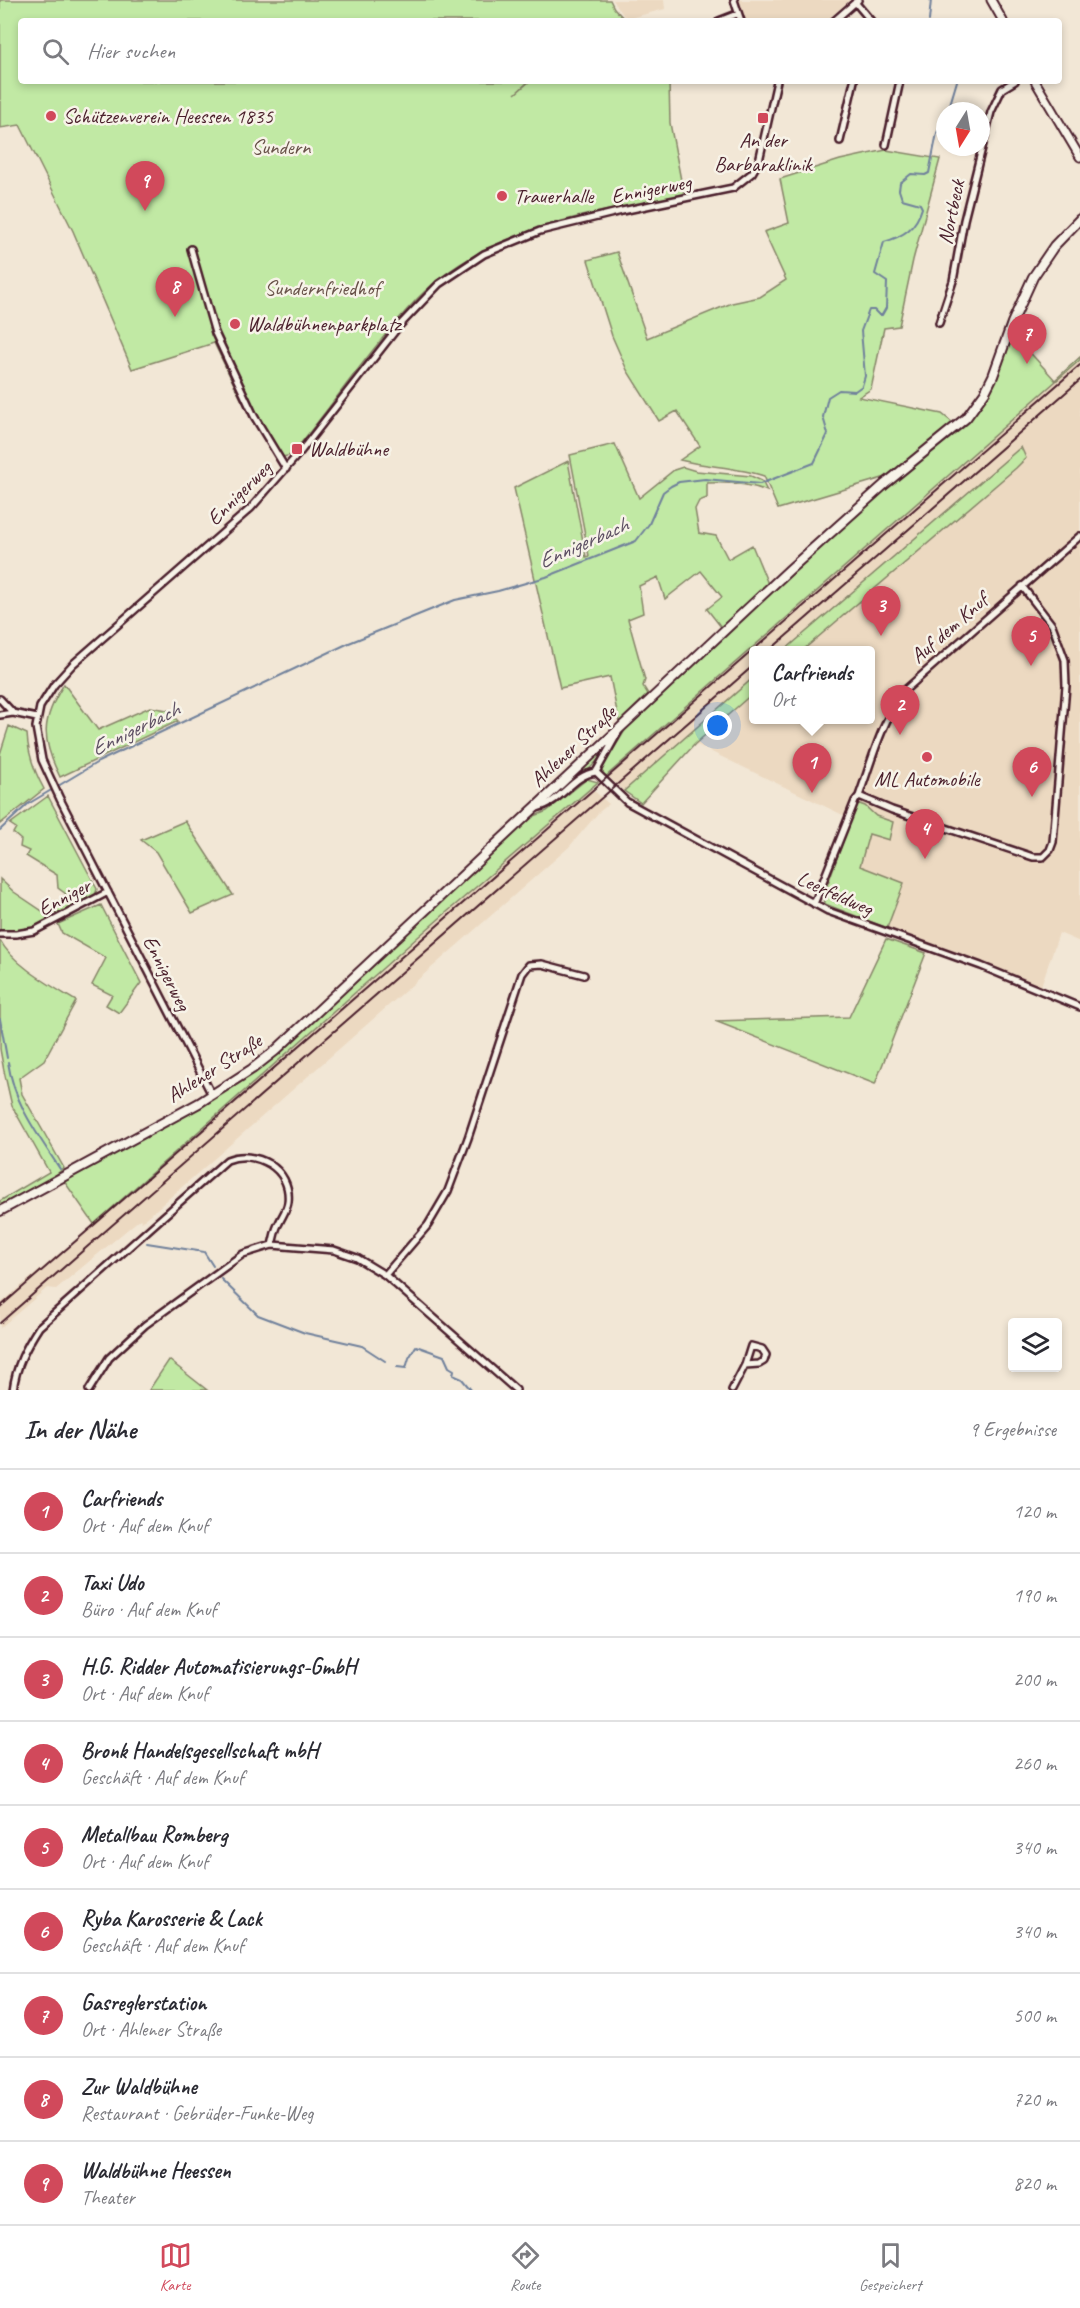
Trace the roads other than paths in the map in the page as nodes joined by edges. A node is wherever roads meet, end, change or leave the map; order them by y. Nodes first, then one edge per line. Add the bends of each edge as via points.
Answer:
1 (734, 0) edge
2 (991, 0) edge
3 (856, 1) edge
4 (737, 14) junction
5 (727, 18) edge
6 (739, 18) edge
7 (837, 18) edge
8 (869, 18) edge
9 (1001, 18) edge
10 (776, 84) edge
11 (853, 84) edge
12 (899, 84) edge
13 (1010, 84) edge
14 (1037, 84) edge
15 (840, 141) dead end
16 (886, 145) dead end
17 (1080, 158) edge
18 (1080, 219) edge
19 (190, 249) dead end
20 (939, 323) dead end
21 (286, 469) junction
22 (1080, 536) edge
23 (1022, 586) junction
24 (0, 699) edge
25 (13, 713) junction
26 (0, 715) edge
27 (37, 718) junction
28 (621, 725) junction
29 (596, 772) junction
30 (859, 796) junction
31 (531, 809) junction
32 (108, 892) junction
33 (814, 904) junction
34 (0, 934) edge
35 (584, 975) dead end
36 (1080, 1007) edge
37 (212, 1095) junction
38 (0, 1211) edge
39 (272, 1245) junction
40 (385, 1275) junction
41 (745, 1365) dead end
42 (13, 1390) edge
43 (89, 1390) edge
44 (516, 1390) edge
45 (732, 1390) edge

1 - 4 street
2 - 9 street
3 - 7 street
3 - 8 street
4 - 5 street
4 - 6 street
10 - 21 street, Ennigerweg via 762,152 752,173 742,182 714,194 540,231 464,267 439,284 399,326
11 - 15 street
12 - 16 street
13 - 20 street, Nortbeck via 1002,89 991,112 953,281
14 - 17 street
18 - 28 main road, Ahlener Straße via 1054,246 1033,277 993,376 966,418 841,523
19 - 21 street via 215,333 254,416
21 - 27 street, Ennigerweg via 251,508 73,664 46,696
22 - 23 street, Auf dem Knuf
23 - 30 street, Auf dem Knuf via 904,691 892,707
23 - 30 street via 1052,625 1065,660 1066,686 1050,850 1043,857 1033,856
24 - 25 street
25 - 26 street
25 - 27 street
27 - 32 street, Ennigerweg via 36,737 42,760
28 - 29 street
28 - 31 main road, Ahlener Straße
29 - 31 street via 585,774 552,802
29 - 33 street, Leerfeldweg via 627,802
30 - 33 street, Auf dem Knuf
31 - 37 main road, Ahlener Straße via 275,1051
32 - 34 street, Enniger via 34,931
32 - 37 street, Ennigerweg
33 - 36 street, Leerfeldweg
35 - 40 street via 542,964 529,965 522,974 441,1206
37 - 38 main road, Ahlener Straße
39 - 40 street via 334,1250
39 - 42 street via 288,1201 285,1180 277,1168 259,1159 237,1156 227,1160 39,1327 26,1348
39 - 43 street via 243,1254 145,1325 109,1358
40 - 44 street
41 - 45 street

